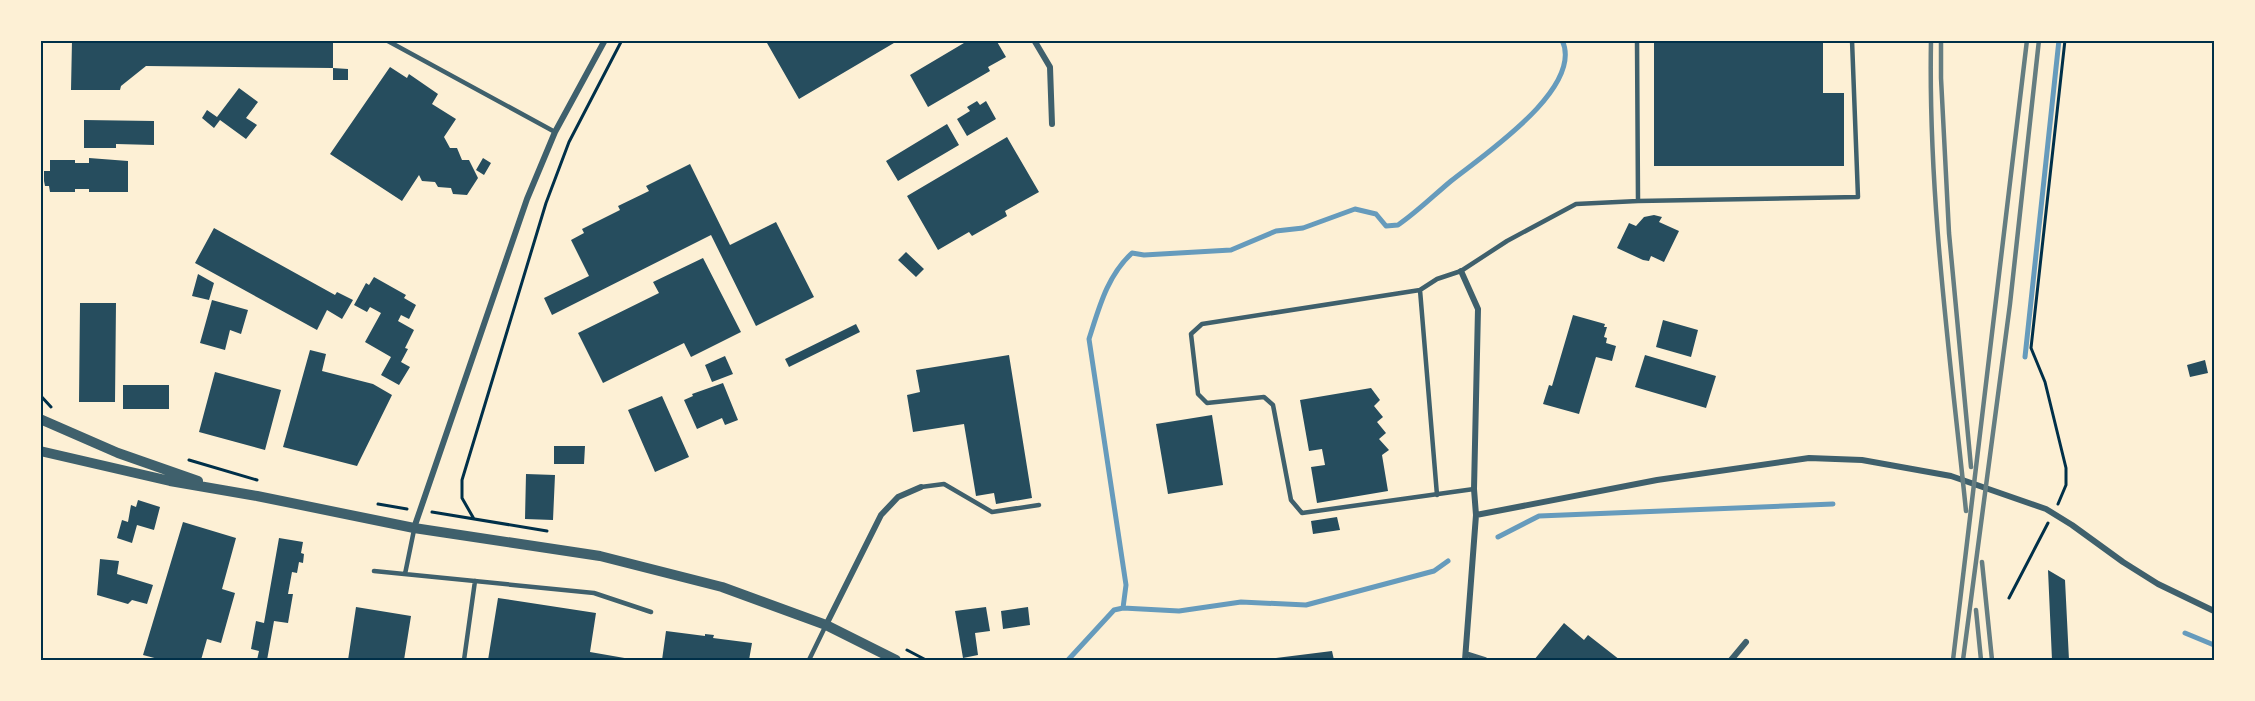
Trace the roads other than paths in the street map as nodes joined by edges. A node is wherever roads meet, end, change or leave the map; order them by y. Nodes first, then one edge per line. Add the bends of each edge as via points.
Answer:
1 (386, 40) edge
2 (605, 40) edge
3 (1034, 40) edge
4 (1637, 40) edge
5 (1852, 40) edge
6 (1052, 124) dead end
7 (555, 132) junction
8 (1638, 201) junction
9 (1461, 271) junction
10 (1420, 290) junction
11 (40, 419) edge
12 (40, 451) edge
13 (921, 487) joint
14 (218, 489) junction
15 (1474, 489) junction
16 (1437, 495) junction
17 (1039, 505) dead end
18 (1476, 515) junction
19 (414, 528) junction
20 (374, 571) dead end
21 (405, 574) junction
22 (475, 581) junction
23 (2214, 611) edge
24 (651, 612) dead end
25 (826, 625) junction
26 (1746, 642) dead end
27 (1466, 657) edge
28 (464, 660) edge
29 (808, 660) edge
30 (896, 660) edge
31 (1485, 660) edge
32 (1731, 660) edge

1 - 7 lane
2 - 7 street
3 - 6 street via 1050,67
4 - 8 lane
5 - 8 lane via 1858,197
7 - 19 street via 523,210
8 - 9 lane via 1576,204
9 - 10 lane
9 - 15 street via 1478,309
10 - 16 lane
10 - 16 lane via 1202,324 1191,334 1198,394 1207,402 1264,397 1273,405 1291,500 1302,513
11 - 14 street via 118,453
12 - 14 street
13 - 17 lane via 944,484 992,512
13 - 25 street via 898,497 881,515
14 - 19 street
15 - 16 lane
15 - 18 street
18 - 23 street via 1657,480 1809,458 1862,460 1951,476 2054,514 2158,584
18 - 27 street
19 - 21 lane
19 - 25 street via 600,556 722,587
20 - 21 lane
21 - 22 lane
22 - 24 lane via 594,593
22 - 28 lane
25 - 29 lane
25 - 30 street
26 - 32 street
27 - 31 street

